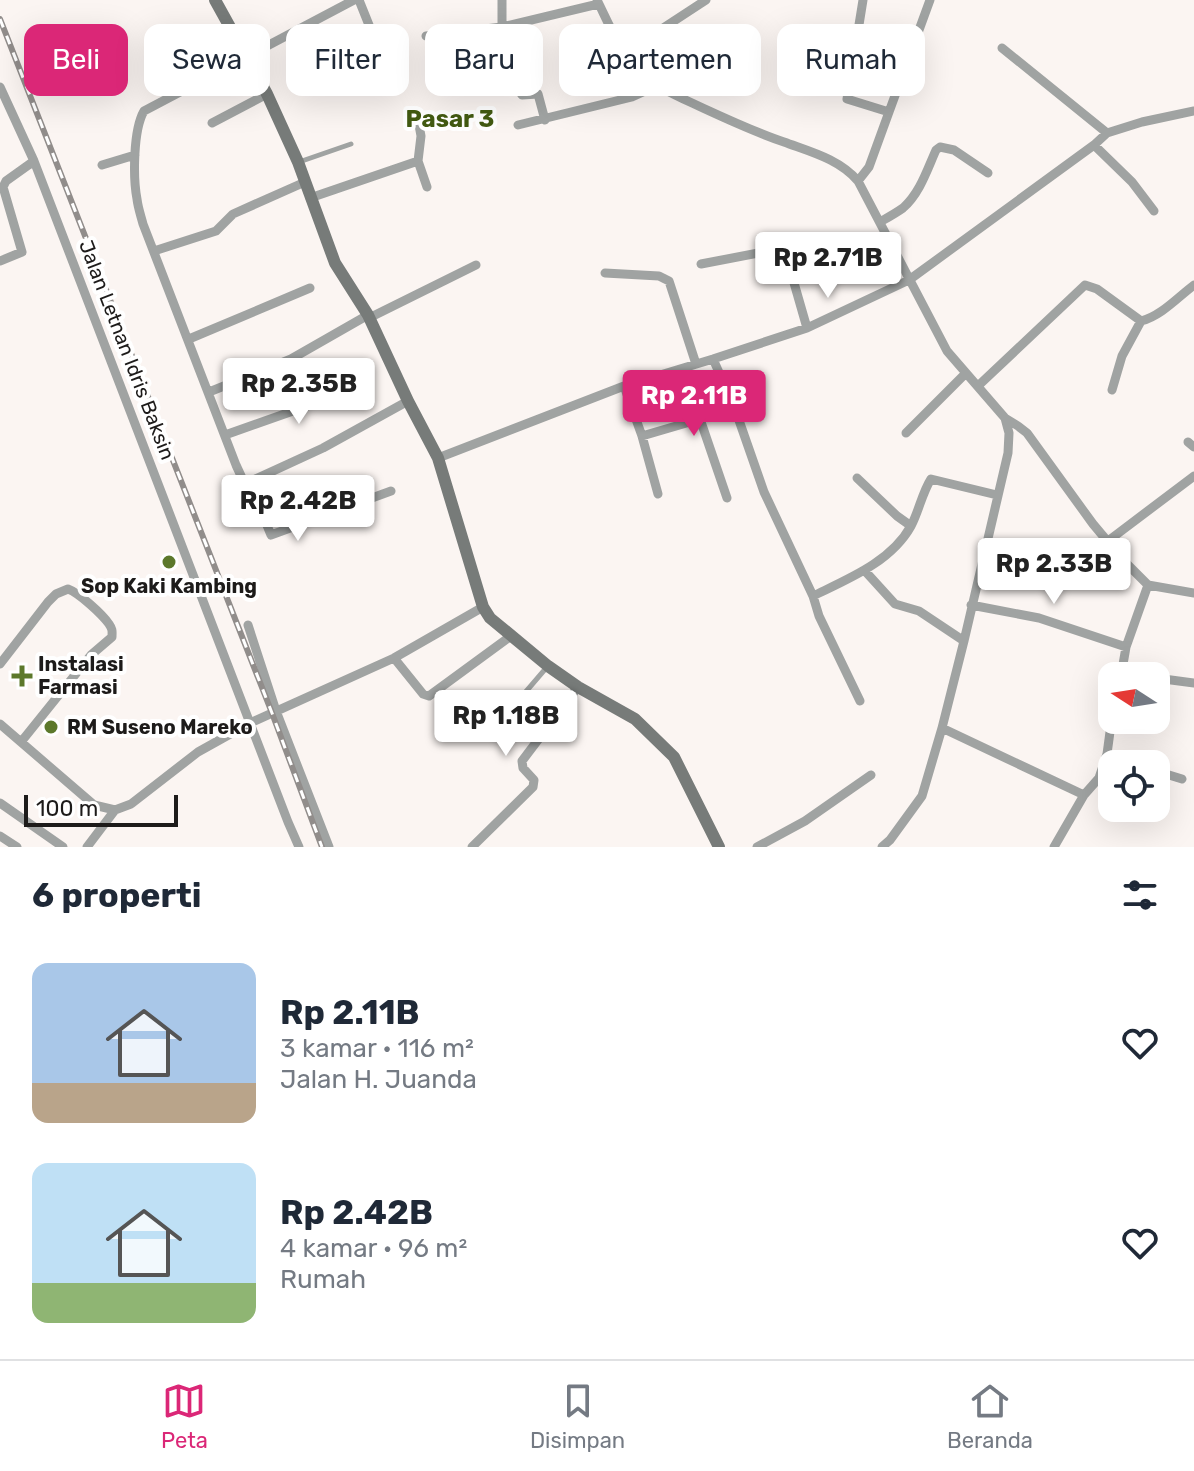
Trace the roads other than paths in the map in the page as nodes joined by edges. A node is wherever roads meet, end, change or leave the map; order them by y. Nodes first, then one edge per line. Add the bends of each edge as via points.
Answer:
1 (215, 0) edge
2 (356, 0) edge
3 (502, 0) edge
4 (706, 0) edge
5 (863, 0) edge
6 (930, 0) edge
7 (598, 2) edge
8 (229, 24) edge
9 (367, 24) edge
10 (502, 24) edge
11 (514, 24) edge
12 (610, 24) edge
13 (669, 24) edge
14 (270, 44) edge
15 (1002, 48) dead end
16 (0, 87) edge
17 (172, 96) edge
18 (263, 96) edge
19 (268, 96) edge
20 (539, 96) edge
21 (634, 96) edge
22 (678, 96) edge
23 (4, 107) edge
24 (1194, 111) edge
25 (889, 112) junction
26 (545, 120) junction
27 (212, 123) dead end
28 (419, 125) dead end
29 (518, 125) dead end
30 (1107, 133) junction
31 (351, 144) dead end
32 (1094, 145) junction
33 (135, 155) junction
34 (34, 161) junction
35 (418, 161) junction
36 (298, 162) junction
37 (102, 165) dead end
38 (988, 173) dead end
39 (858, 181) junction
40 (305, 182) junction
41 (427, 187) dead end
42 (310, 198) junction
43 (1154, 211) dead end
44 (880, 222) junction
45 (154, 251) junction
46 (0, 261) edge
47 (701, 264) dead end
48 (476, 265) dead end
49 (605, 273) dead end
50 (909, 280) junction
51 (1194, 285) edge
52 (310, 288) dead end
53 (368, 316) junction
54 (1141, 321) junction
55 (807, 328) junction
56 (189, 339) junction
57 (713, 359) junction
58 (696, 364) junction
59 (966, 373) junction
60 (355, 380) dead end
61 (979, 385) junction
62 (624, 386) junction
63 (1112, 390) dead end
64 (209, 392) junction
65 (408, 401) junction
66 (734, 406) junction
67 (1005, 418) junction
68 (700, 419) junction
69 (906, 433) dead end
70 (225, 435) junction
71 (642, 436) junction
72 (438, 458) junction
73 (1194, 476) edge
74 (857, 478) dead end
75 (249, 482) junction
76 (391, 491) dead end
77 (658, 494) dead end
78 (997, 495) junction
79 (727, 498) dead end
80 (911, 526) junction
81 (1108, 541) junction
82 (865, 571) junction
83 (1148, 585) junction
84 (1194, 593) edge
85 (813, 596) junction
86 (971, 605) junction
87 (483, 607) junction
88 (248, 625) dead end
89 (511, 636) junction
90 (964, 641) junction
91 (1126, 647) junction
92 (394, 658) junction
93 (1123, 662) edge
94 (0, 664) edge
95 (548, 666) junction
96 (1170, 680) edge
97 (1194, 683) edge
98 (578, 687) junction
99 (523, 695) dead end
100 (860, 701) dead end
101 (276, 711) junction
102 (250, 723) junction
103 (0, 724) edge
104 (942, 728) junction
105 (21, 742) junction
106 (871, 775) dead end
107 (1170, 775) edge
108 (1098, 779) edge
109 (1182, 779) dead end
110 (1084, 795) junction
111 (0, 803) edge
112 (115, 810) junction
113 (0, 836) edge
114 (46, 843) edge
115 (17, 847) edge
116 (63, 847) edge
117 (87, 847) edge
118 (299, 847) edge
119 (329, 847) edge
120 (472, 847) edge
121 (719, 847) edge
122 (757, 847) edge
123 (882, 847) edge
124 (1054, 847) edge

1 - 8 main road
2 - 9 street
2 - 14 street
3 - 10 street
4 - 13 street
5 - 25 street via 847,99
6 - 25 street
7 - 11 street
7 - 12 street
15 - 30 street
16 - 23 street, Jalan Letnan Idris Baksin
17 - 33 street via 144,111
18 - 27 street
19 - 36 main road
20 - 26 street
21 - 26 street
22 - 39 street via 829,159
23 - 34 street, Jalan Letnan Idris Baksin
24 - 30 street
25 - 39 street via 869,167
26 - 29 street
28 - 35 street
30 - 32 street
31 - 36 lane
32 - 43 street
32 - 50 street
33 - 37 street
33 - 45 street via 136,198
34 - 46 street via 3,187 22,252
34 - 102 street, Jalan Letnan Idris Baksin
35 - 41 street
35 - 42 street
36 - 40 main road
38 - 44 street via 954,150 940,147 911,199
39 - 44 street
40 - 42 main road
40 - 45 street via 233,214 216,231
42 - 53 main road via 335,263
44 - 50 street
45 - 56 street
47 - 55 street via 784,248
48 - 53 street
49 - 58 street via 669,281
50 - 55 street
50 - 59 street via 947,351
51 - 54 street
52 - 56 street
53 - 64 street via 291,359
53 - 65 main road
54 - 61 street via 1105,293 1085,285
54 - 63 street
55 - 57 street
56 - 64 street
57 - 58 street
57 - 66 street
58 - 62 street
59 - 61 street
59 - 69 street
60 - 70 street via 310,405
61 - 67 street
62 - 71 street
62 - 72 street
64 - 70 street
65 - 72 main road
65 - 75 street
66 - 68 street
66 - 85 street via 764,492
67 - 78 street via 1008,453
67 - 81 street via 1027,433
68 - 71 street
68 - 79 street
70 - 75 street via 242,478
71 - 77 street
72 - 87 main road
73 - 81 street
74 - 80 street
75 - 76 street via 271,535
78 - 80 street via 931,479
78 - 86 street
80 - 82 street
81 - 83 street
82 - 85 street
82 - 90 street via 895,604 919,611
83 - 84 street
83 - 91 street
85 - 100 street
86 - 90 street
86 - 91 street via 1039,618
87 - 89 main road
87 - 92 street
88 - 101 street
89 - 92 street via 429,696
89 - 95 main road
90 - 104 street
91 - 93 street
92 - 101 street
94 - 105 street via 48,602 68,589 113,632
95 - 98 main road
95 - 99 lane
96 - 97 street
98 - 120 street via 522,761 533,787
98 - 121 main road via 635,719 674,757
101 - 102 street
101 - 119 street
102 - 112 street
102 - 118 street, Jalan Letnan Idris Baksin
103 - 105 street
104 - 110 street
104 - 123 street via 922,796
105 - 112 street via 94,805
106 - 122 street
107 - 109 street
108 - 110 street
110 - 124 street
111 - 114 street
112 - 117 street
113 - 115 street
114 - 116 street

